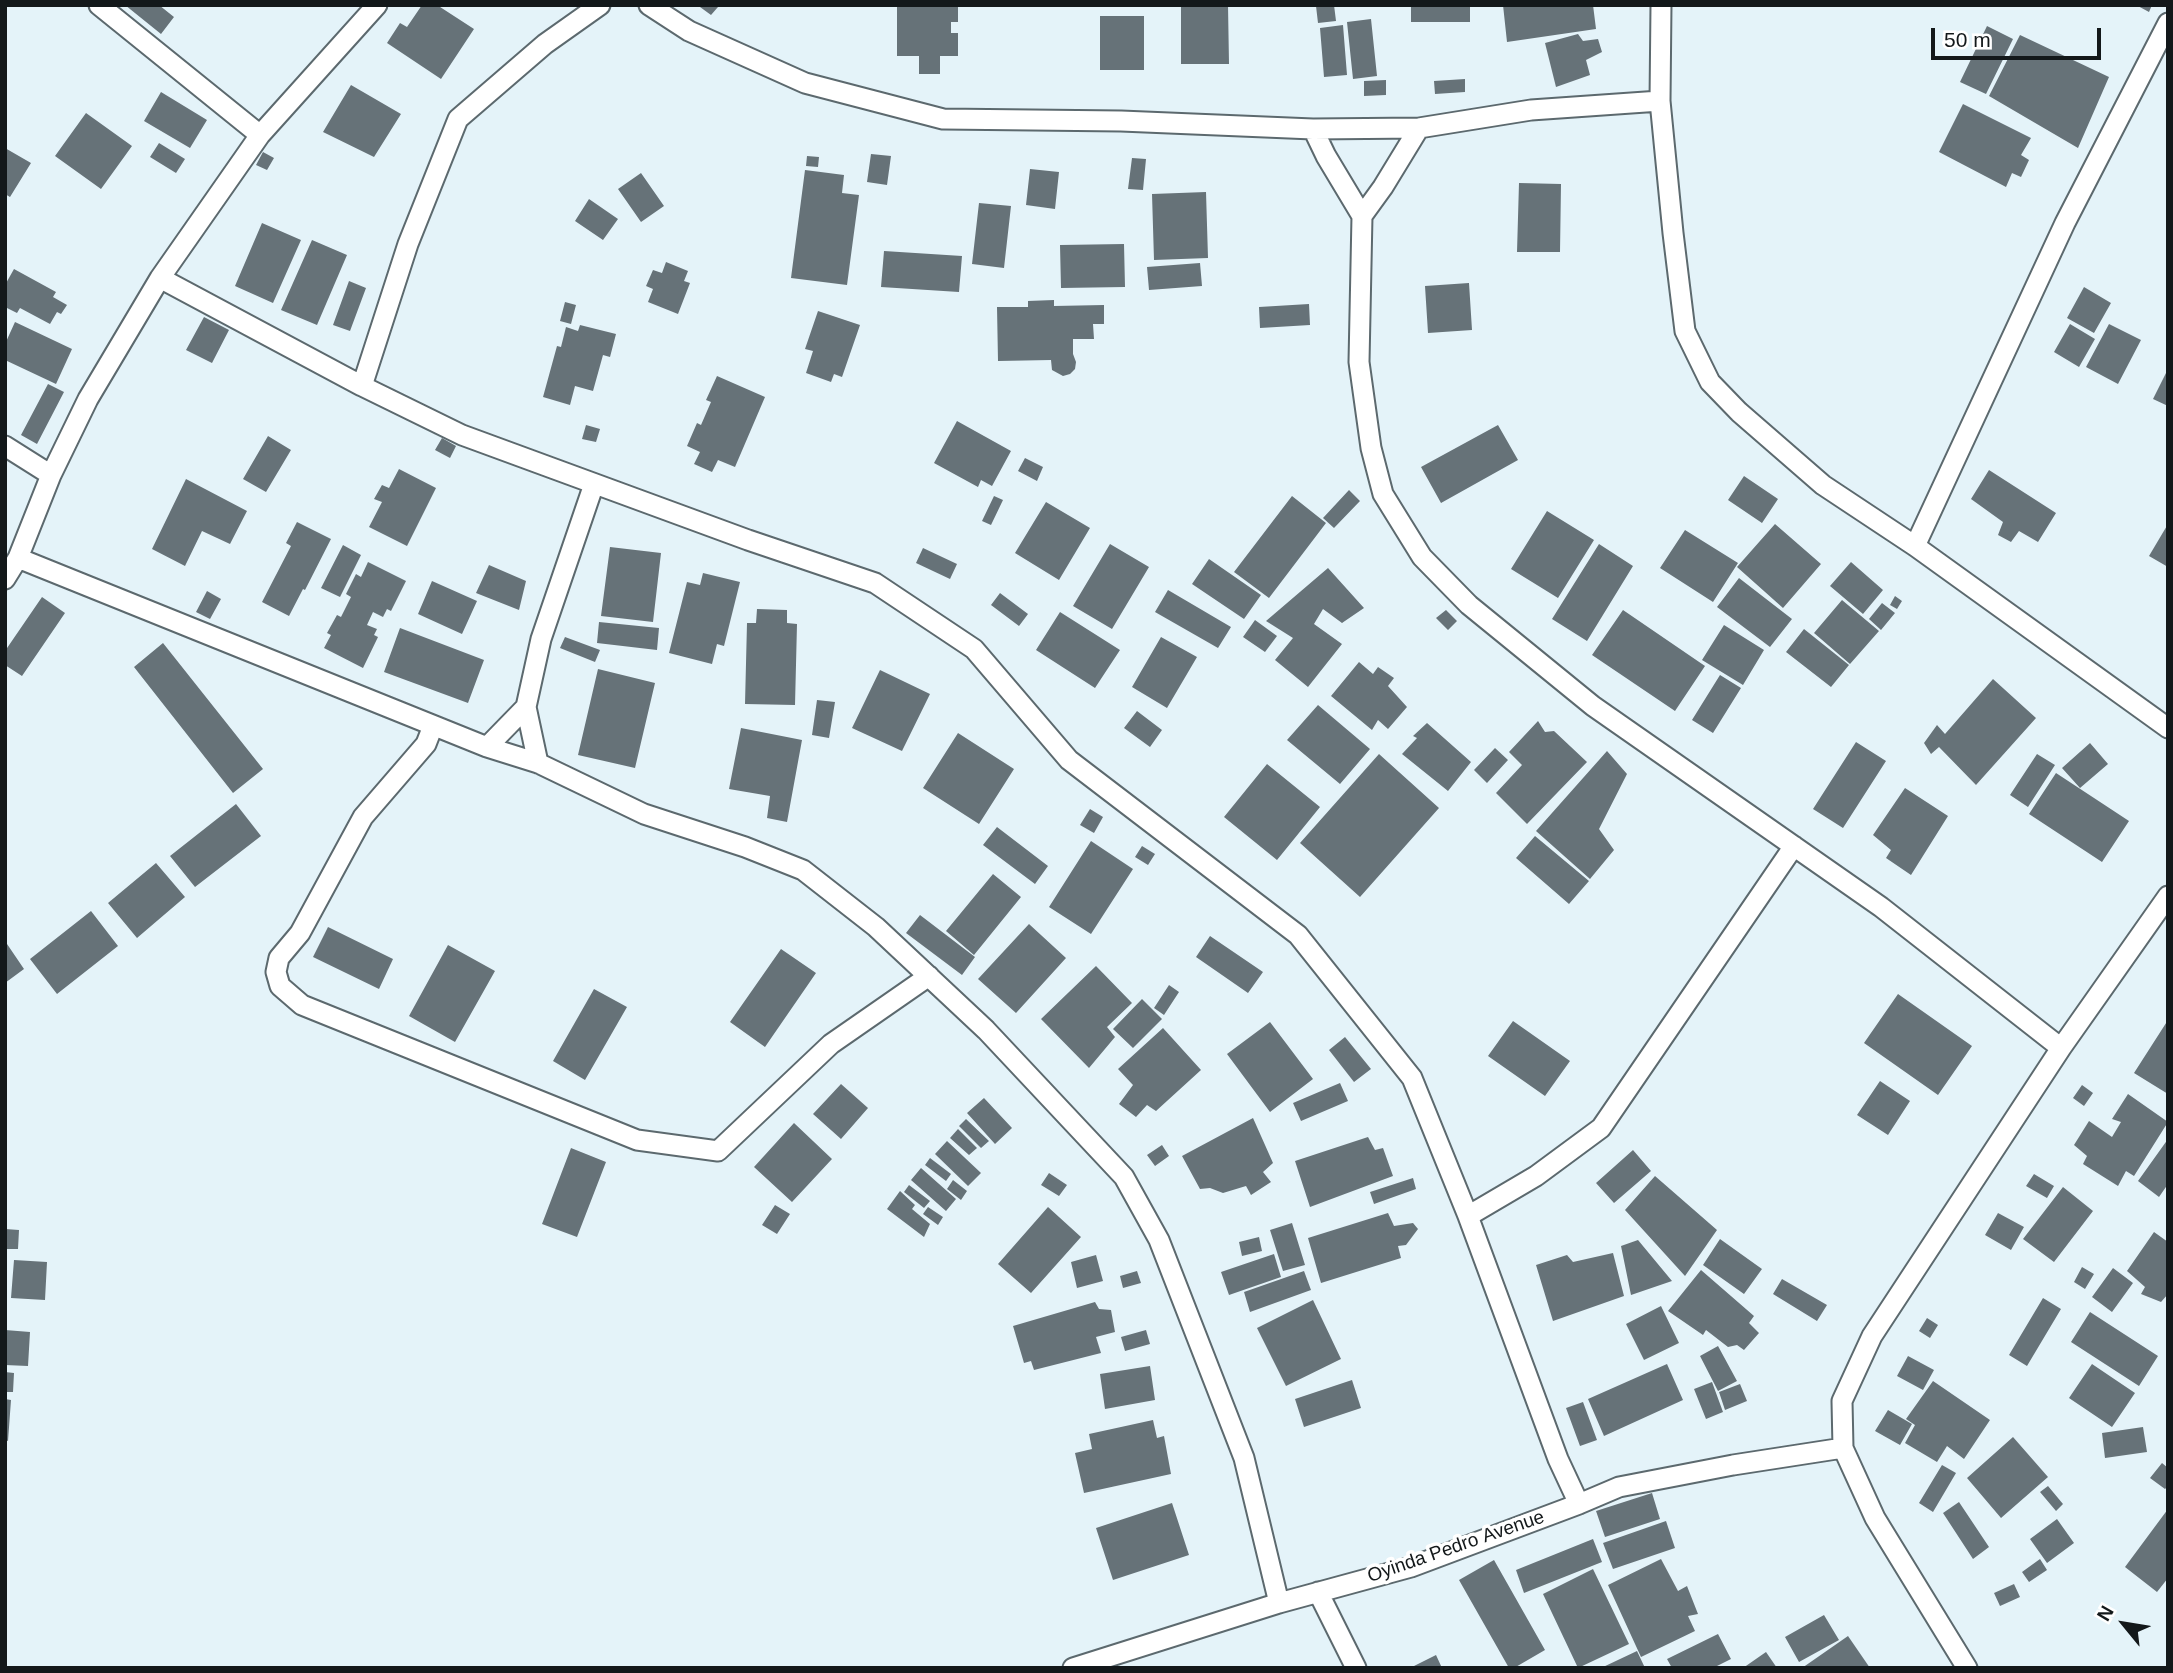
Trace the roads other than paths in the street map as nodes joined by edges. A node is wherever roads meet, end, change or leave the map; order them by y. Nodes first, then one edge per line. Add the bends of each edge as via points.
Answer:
1 (99, 5) edge
2 (377, 5) edge
3 (600, 5) edge
4 (649, 5) edge
5 (1661, 5) edge
6 (2168, 23) edge
7 (1660, 101) junction
8 (1419, 128) junction
9 (1312, 129) junction
10 (260, 135) junction
11 (1363, 216) junction
12 (160, 278) junction
13 (362, 386) junction
14 (5, 446) edge
15 (51, 475) junction
16 (594, 484) junction
17 (1915, 546) junction
18 (18, 558) junction
19 (5, 579) edge
20 (526, 707) junction
21 (433, 726) junction
22 (2168, 728) edge
23 (486, 747) junction
24 (538, 763) junction
25 (1794, 846) junction
26 (2168, 896) edge
27 (929, 976) junction
28 (2061, 1048) junction
29 (1468, 1216) junction
30 (1843, 1448) junction
31 (1579, 1504) junction
32 (1318, 1592) junction
33 (1279, 1603) junction
34 (1073, 1668) edge
35 (1356, 1668) edge
36 (1967, 1668) edge

1 - 10 street
2 - 10 street
3 - 13 street via 545,44 458,119 408,244
4 - 9 street via 689,31 805,83 943,119
5 - 7 street
6 - 17 street via 2065,223
7 - 8 street via 1531,110
7 - 17 street via 1685,331 1710,382 1823,485
8 - 9 street
8 - 11 street
9 - 11 street
10 - 12 street
11 - 25 street via 1359,362 1371,448 1383,494 1422,557 1469,605 1593,706
12 - 13 street
12 - 15 street via 88,399
13 - 16 street via 463,435
14 - 15 street
15 - 18 street
16 - 20 street via 541,639
16 - 29 street via 874,583 975,649 1069,760 1298,935 1412,1078
17 - 22 street
18 - 19 street
18 - 21 street
20 - 23 street
20 - 24 street
21 - 23 street
21 - 27 street via 426,744 363,817 300,933 279,958 280,986 302,1004 637,1140 718,1151 831,1044
23 - 24 street
24 - 27 street via 644,814 803,870
25 - 28 street via 1881,907
25 - 29 street via 1601,1128 1536,1176
26 - 28 street
27 - 33 street via 1124,1177 1159,1240 1244,1458
28 - 30 street via 1872,1336 1842,1401
29 - 31 street
30 - 31 street, Oyinda Pedro Avenue via 1619,1487
30 - 36 street via 1874,1518
31 - 32 street, Oyinda Pedro Avenue via 1411,1567
32 - 33 street, Oyinda Pedro Avenue
32 - 35 street
33 - 34 street, Oyinda Pedro Avenue

